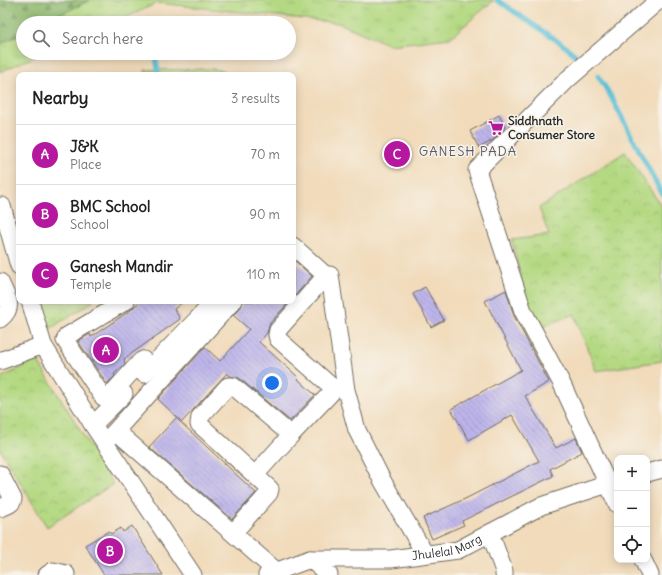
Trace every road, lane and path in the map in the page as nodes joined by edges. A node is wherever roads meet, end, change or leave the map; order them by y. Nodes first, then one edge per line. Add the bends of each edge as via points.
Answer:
1 (659, 0) edge
2 (2, 206) dead end
3 (296, 249) edge
4 (16, 255) edge
5 (330, 275) dead end
6 (0, 282) edge
7 (31, 304) edge
8 (121, 304) edge
9 (197, 304) edge
10 (211, 304) edge
11 (230, 304) edge
12 (0, 319) edge
13 (161, 342) dead end
14 (43, 345) junction
15 (1, 358) edge
16 (151, 366) junction
17 (94, 425) junction
18 (291, 435) junction
19 (111, 437) junction
20 (662, 469) edge
21 (650, 472) edge
22 (0, 474) edge
23 (255, 475) junction
24 (612, 482) edge
25 (0, 508) edge
26 (234, 532) junction
27 (490, 533) junction
28 (425, 554) junction
29 (310, 559) junction
30 (644, 563) edge
31 (272, 573) edge
32 (47, 575) edge
33 (66, 575) edge
34 (193, 575) edge
35 (329, 575) edge
36 (504, 575) edge
37 (650, 575) edge

1 - 24 street via 568,79 477,170 522,311
2 - 4 street
3 - 18 street via 323,274 323,279 278,330 278,339 332,389
5 - 28 street via 346,390 357,430 382,480
6 - 12 street via 9,305 7,313
7 - 14 street
8 - 16 street via 67,336 65,340 106,398 141,360
9 - 13 street
10 - 16 street
11 - 19 street
14 - 15 street
14 - 17 street
16 - 17 street
17 - 19 street
18 - 23 street
18 - 23 street via 236,387 228,386 225,389 200,417 199,424
19 - 26 street
19 - 34 street
20 - 21 street
22 - 25 street via 13,499 10,504
23 - 26 street via 270,491
24 - 27 street, Jhulelal Marg via 542,506
26 - 31 street
27 - 28 street, Jhulelal Marg via 458,550
27 - 36 street
28 - 29 street, Jhulelal Marg via 391,559
29 - 31 street, Jhulelal Marg
29 - 35 street
30 - 37 street
32 - 33 street via 53,571

